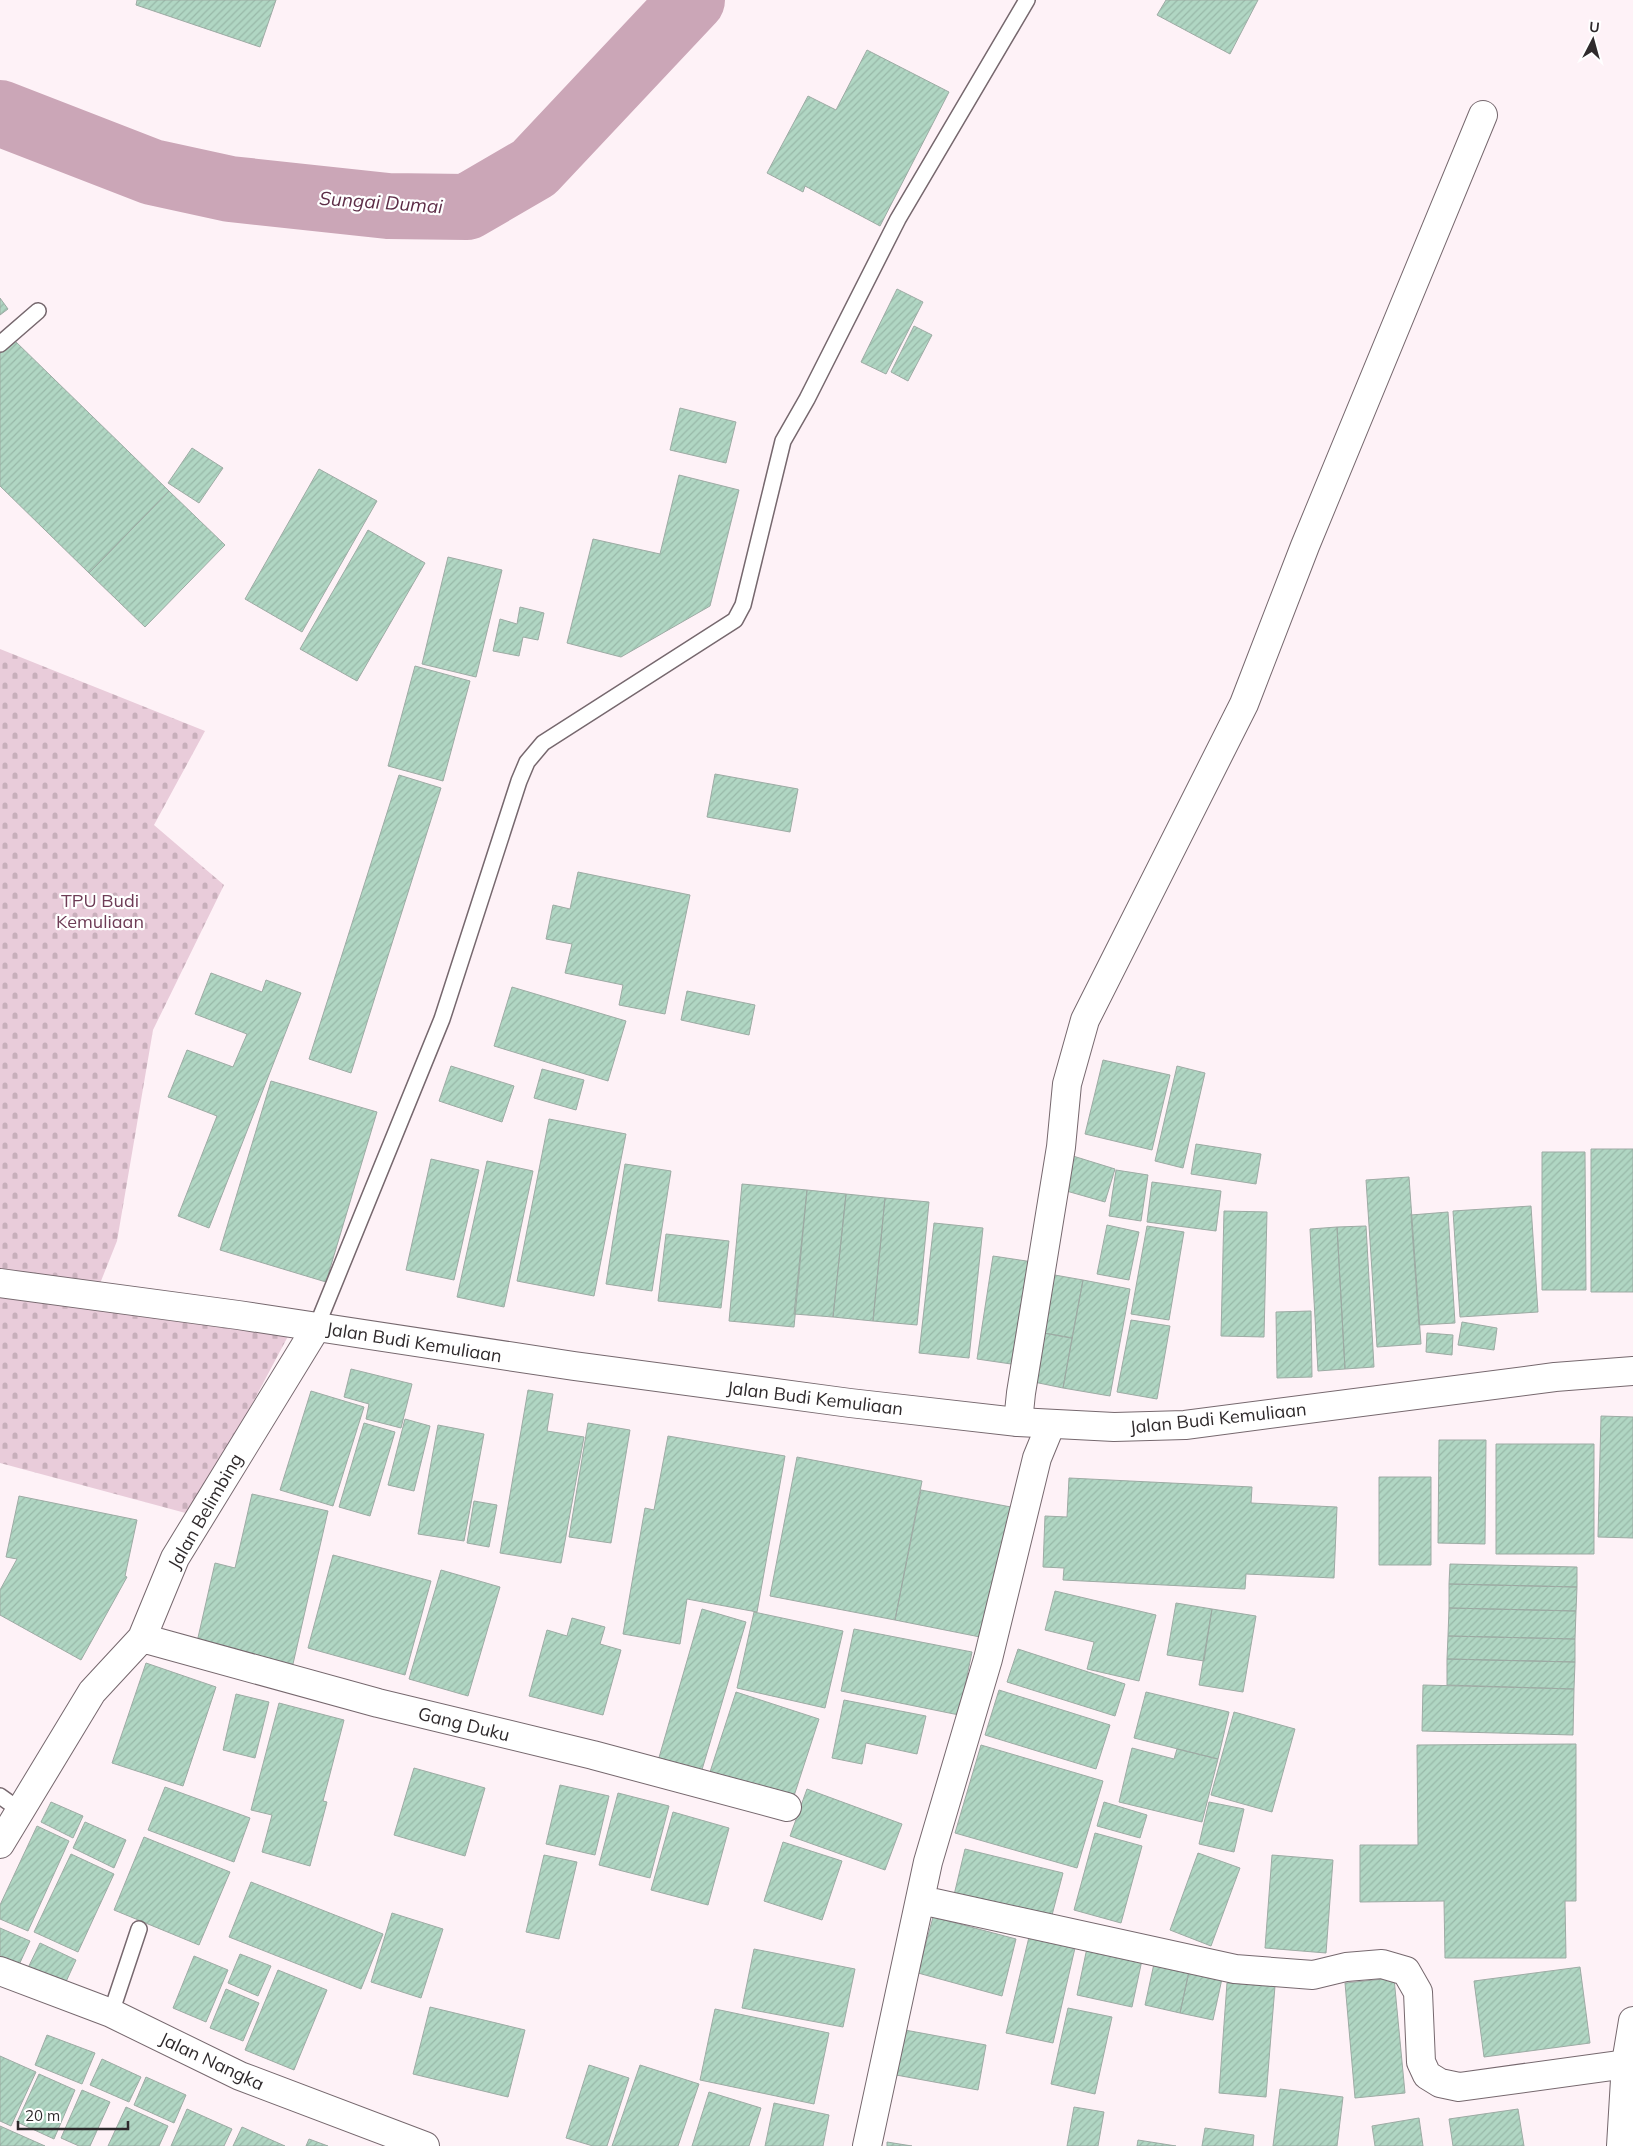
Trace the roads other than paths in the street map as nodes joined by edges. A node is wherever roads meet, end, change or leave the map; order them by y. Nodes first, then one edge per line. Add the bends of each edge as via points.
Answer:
1 (1026, 0) edge
2 (1482, 115) dead end
3 (38, 312) dead end
4 (0, 344) edge
5 (0, 1283) edge
6 (316, 1328) junction
7 (1633, 1371) edge
8 (1018, 1422) junction
9 (1051, 1424) junction
10 (142, 1638) junction
11 (11, 1804) edge
12 (787, 1807) dead end
13 (0, 1844) edge
14 (920, 1900) junction
15 (139, 1929) dead end
16 (0, 1971) edge
17 (111, 2013) junction
18 (1633, 2021) edge
19 (1629, 2063) edge
20 (425, 2146) edge
21 (867, 2146) edge
22 (1621, 2146) edge

1 - 6 lane via 898,219 783,441 743,605 735,620 543,743 527,762 442,1019
2 - 8 street via 1244,704 1085,1020 1067,1084 1061,1147
3 - 4 lane
5 - 6 street, Jalan Budi Kemuliaan
6 - 8 street, Jalan Budi Kemuliaan via 672,1380
6 - 10 street, Jalan Belimbing via 174,1558
7 - 9 street, Jalan Budi Kemuliaan via 1555,1377 1186,1424 1114,1427
8 - 9 street, Jalan Budi Kemuliaan
9 - 14 street via 1037,1458 988,1659 928,1862
10 - 11 street, Jalan Belimbing via 92,1692
10 - 12 street, Gang Duku via 378,1703 594,1755
11 - 13 street, Jalan Belimbing
14 - 19 street via 1235,1970 1313,1974 1382,1964 1406,1971 1418,1992 1421,2062 1427,2075 1440,2083 1460,2087
14 - 21 street
15 - 17 lane
16 - 17 street, Jalan Nangka
17 - 20 street, Jalan Nangka via 240,2076
18 - 19 street
19 - 22 street

